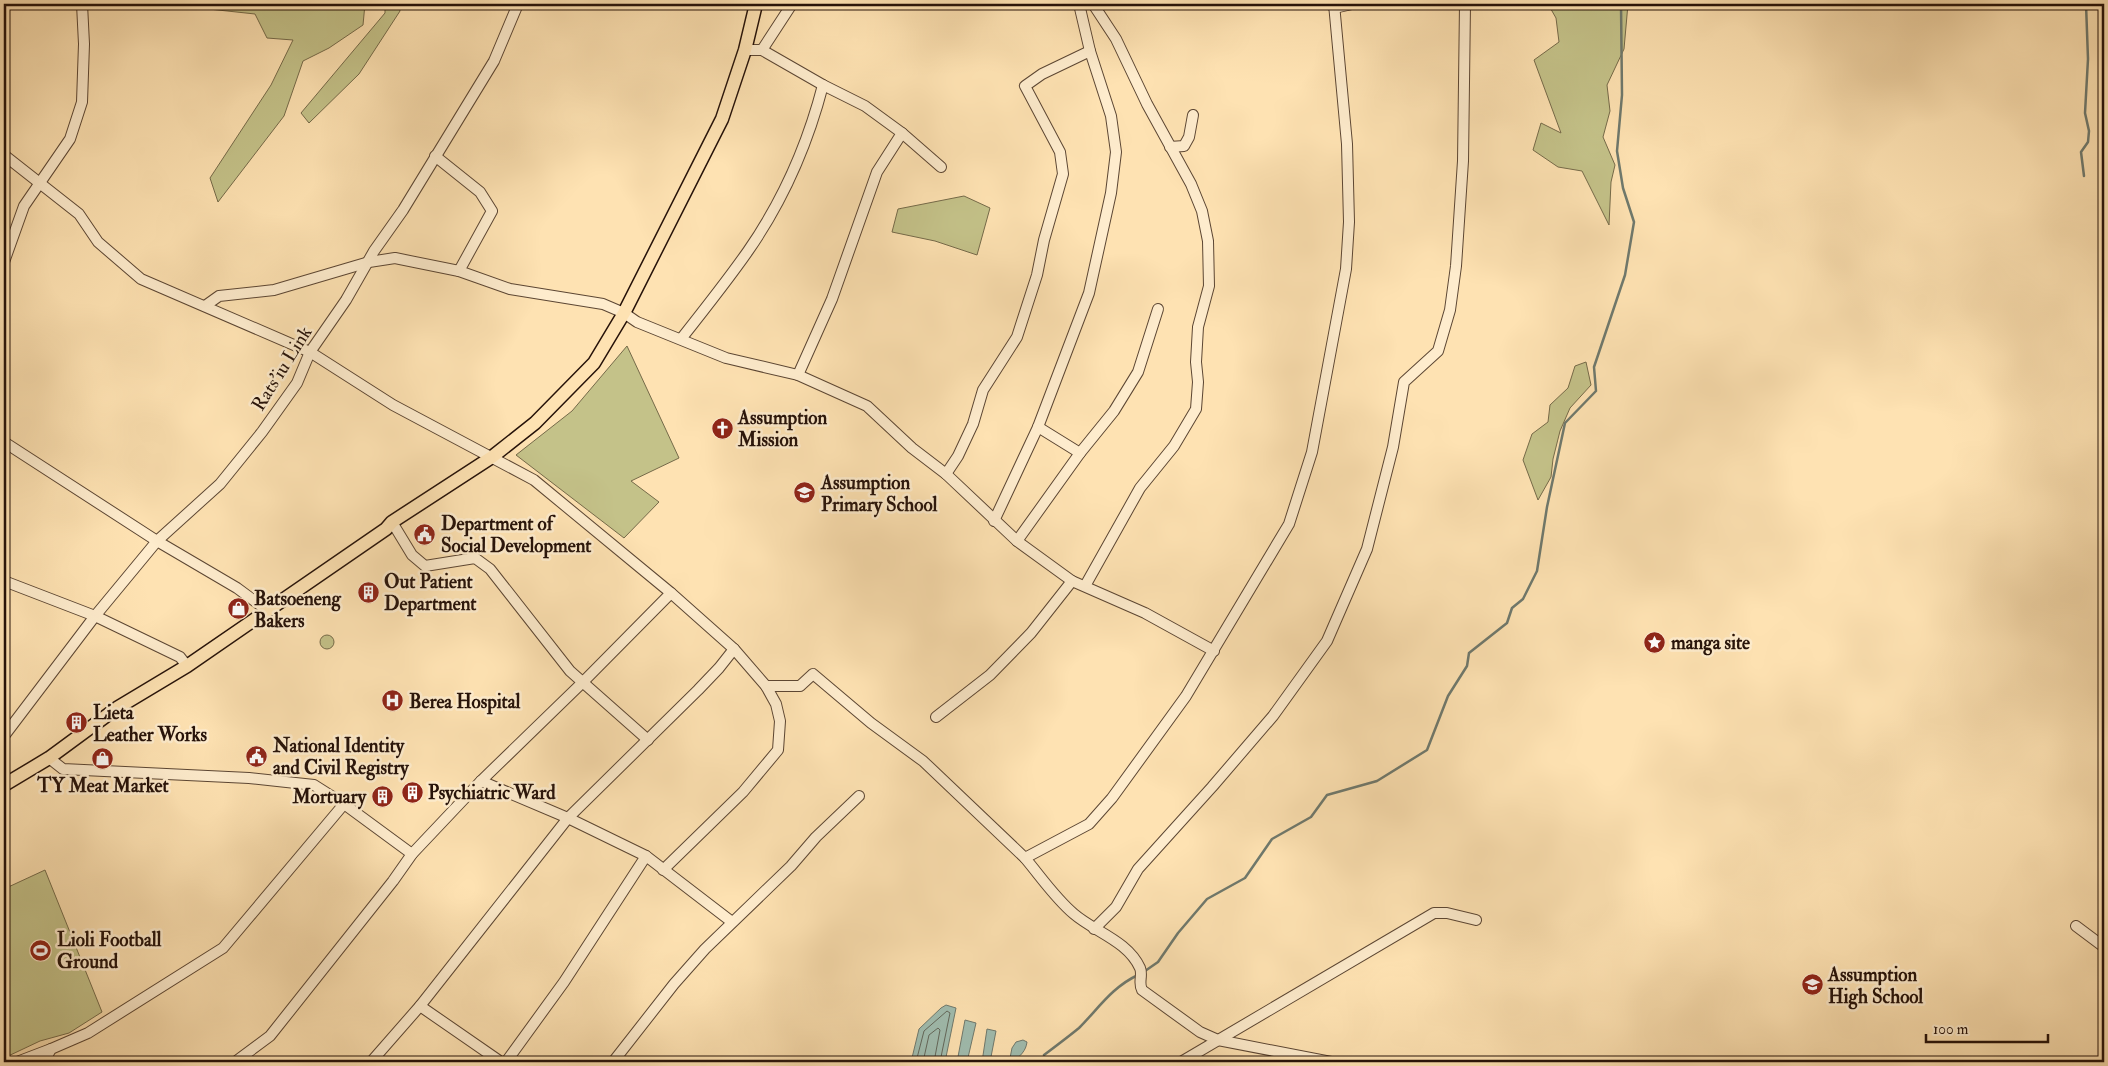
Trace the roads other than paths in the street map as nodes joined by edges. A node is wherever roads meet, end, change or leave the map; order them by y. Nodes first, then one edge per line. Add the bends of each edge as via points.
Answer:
1 (82, 4) edge
2 (518, 4) edge
3 (756, 4) edge
4 (792, 4) edge
5 (1079, 4) edge
6 (1093, 4) edge
7 (1352, 4) edge
8 (1466, 4) edge
9 (1334, 6) edge
10 (745, 50) junction
11 (762, 50) junction
12 (1090, 51) junction
13 (824, 85) junction
14 (1193, 115) dead end
15 (902, 133) junction
16 (1170, 147) junction
17 (4, 155) edge
18 (435, 156) junction
19 (941, 167) dead end
20 (40, 182) junction
21 (4, 262) edge
22 (369, 262) junction
23 (459, 271) junction
24 (205, 306) junction
25 (1158, 309) dead end
26 (624, 313) junction
27 (682, 339) junction
28 (310, 352) junction
29 (798, 375) junction
30 (1038, 427) junction
31 (4, 442) edge
32 (1080, 453) junction
33 (492, 457) junction
34 (946, 474) junction
35 (994, 521) junction
36 (392, 522) junction
37 (157, 540) junction
38 (1017, 541) junction
39 (4, 581) edge
40 (1072, 581) junction
41 (1085, 586) junction
42 (671, 593) junction
43 (268, 611) junction
44 (96, 616) junction
45 (734, 649) junction
46 (1214, 651) junction
47 (187, 666) junction
48 (583, 682) junction
49 (766, 686) junction
50 (936, 717) dead end
51 (4, 736) edge
52 (648, 740) junction
53 (49, 758) junction
54 (481, 781) junction
55 (4, 785) edge
56 (859, 796) dead end
57 (344, 804) junction
58 (568, 818) junction
59 (412, 854) junction
60 (646, 856) junction
61 (1026, 858) junction
62 (663, 870) junction
63 (1476, 920) dead end
64 (732, 922) junction
65 (2076, 926) dead end
66 (1094, 929) junction
67 (2104, 947) edge
68 (420, 1006) junction
69 (1218, 1040) junction
70 (51, 1049) junction
71 (18, 1062) edge
72 (44, 1062) edge
73 (236, 1062) edge
74 (371, 1062) edge
75 (502, 1062) edge
76 (506, 1062) edge
77 (613, 1062) edge
78 (1181, 1062) edge
79 (1332, 1062) edge

1 - 20 street via 82,102 70,139
2 - 18 street, Rats'iu Link via 494,61
3 - 10 main road
4 - 11 street
5 - 12 street
6 - 16 street via 1116,39
7 - 9 street
8 - 66 street via 1463,161 1450,310 1438,351 1404,382 1393,446 1367,549 1327,641 1284,701 1138,869 1116,907
9 - 46 street via 1349,222 1346,269 1325,385 1312,452 1289,524
10 - 11 street
10 - 26 main road via 722,119
11 - 13 street
12 - 30 street via 1110,116 1116,152 1111,193 1089,293
12 - 34 street via 1042,74 1025,86 1060,152 1063,174 1017,337 984,390 973,424
13 - 15 street via 865,106
13 - 27 street via 786,187 749,250
14 - 16 street via 1184,146
15 - 19 street
15 - 29 street via 877,172 832,299
16 - 41 street via 1202,211 1208,242 1209,286 1198,327 1196,409 1174,446 1140,488
17 - 20 street
18 - 22 street, Rats'iu Link
18 - 23 street via 480,192 492,211
20 - 21 street via 24,206
20 - 24 street via 79,214 98,242 141,279
22 - 23 street via 395,258
22 - 24 street via 274,290 219,296
22 - 28 street, Rats'iu Link
23 - 26 street via 510,288 603,304
24 - 28 street
25 - 32 street via 1138,372 1114,411
26 - 27 street via 637,322
26 - 33 main road via 594,363 535,423
27 - 29 street via 726,358
28 - 33 street via 393,405
28 - 37 street, Rats'iu Link via 297,383 226,477
29 - 34 street via 867,406
30 - 32 street
30 - 35 street
31 - 37 street
32 - 38 street
33 - 36 main road
33 - 42 street via 534,480
34 - 35 street
35 - 38 street
36 - 43 main road
36 - 48 street via 412,555 425,566 475,558 490,569 570,671
37 - 43 street via 237,588
37 - 44 street, Rats'iu Link
38 - 40 street
39 - 44 street
40 - 41 street
40 - 50 street via 1031,634 990,675
41 - 46 street
42 - 45 street
42 - 48 street
43 - 47 main road
44 - 47 street via 180,657
44 - 51 street, Rats'iu Link
45 - 49 street
45 - 52 street
46 - 61 street via 1186,696 1112,798 1089,824
47 - 53 main road via 117,708
48 - 52 street
48 - 54 street
49 - 61 street via 800,686 813,674 870,723 923,761
49 - 62 street via 776,704 780,721 778,750 743,792
52 - 58 street
53 - 55 main road
53 - 57 street via 62,769 249,778 314,785
54 - 58 street
54 - 59 street
56 - 64 street
57 - 59 street
57 - 70 street via 223,948 88,1033
58 - 60 street
58 - 68 street
59 - 73 street via 270,1036
60 - 62 street
60 - 76 street via 564,982
61 - 66 street via 1053,893
62 - 64 street
63 - 69 street via 1434,913
64 - 77 street via 674,984
65 - 67 street
66 - 69 street via 1129,952 1140,968 1139,986 1142,990 1200,1032
68 - 74 street
68 - 75 street
69 - 78 street
69 - 79 street
70 - 71 street
70 - 72 street

